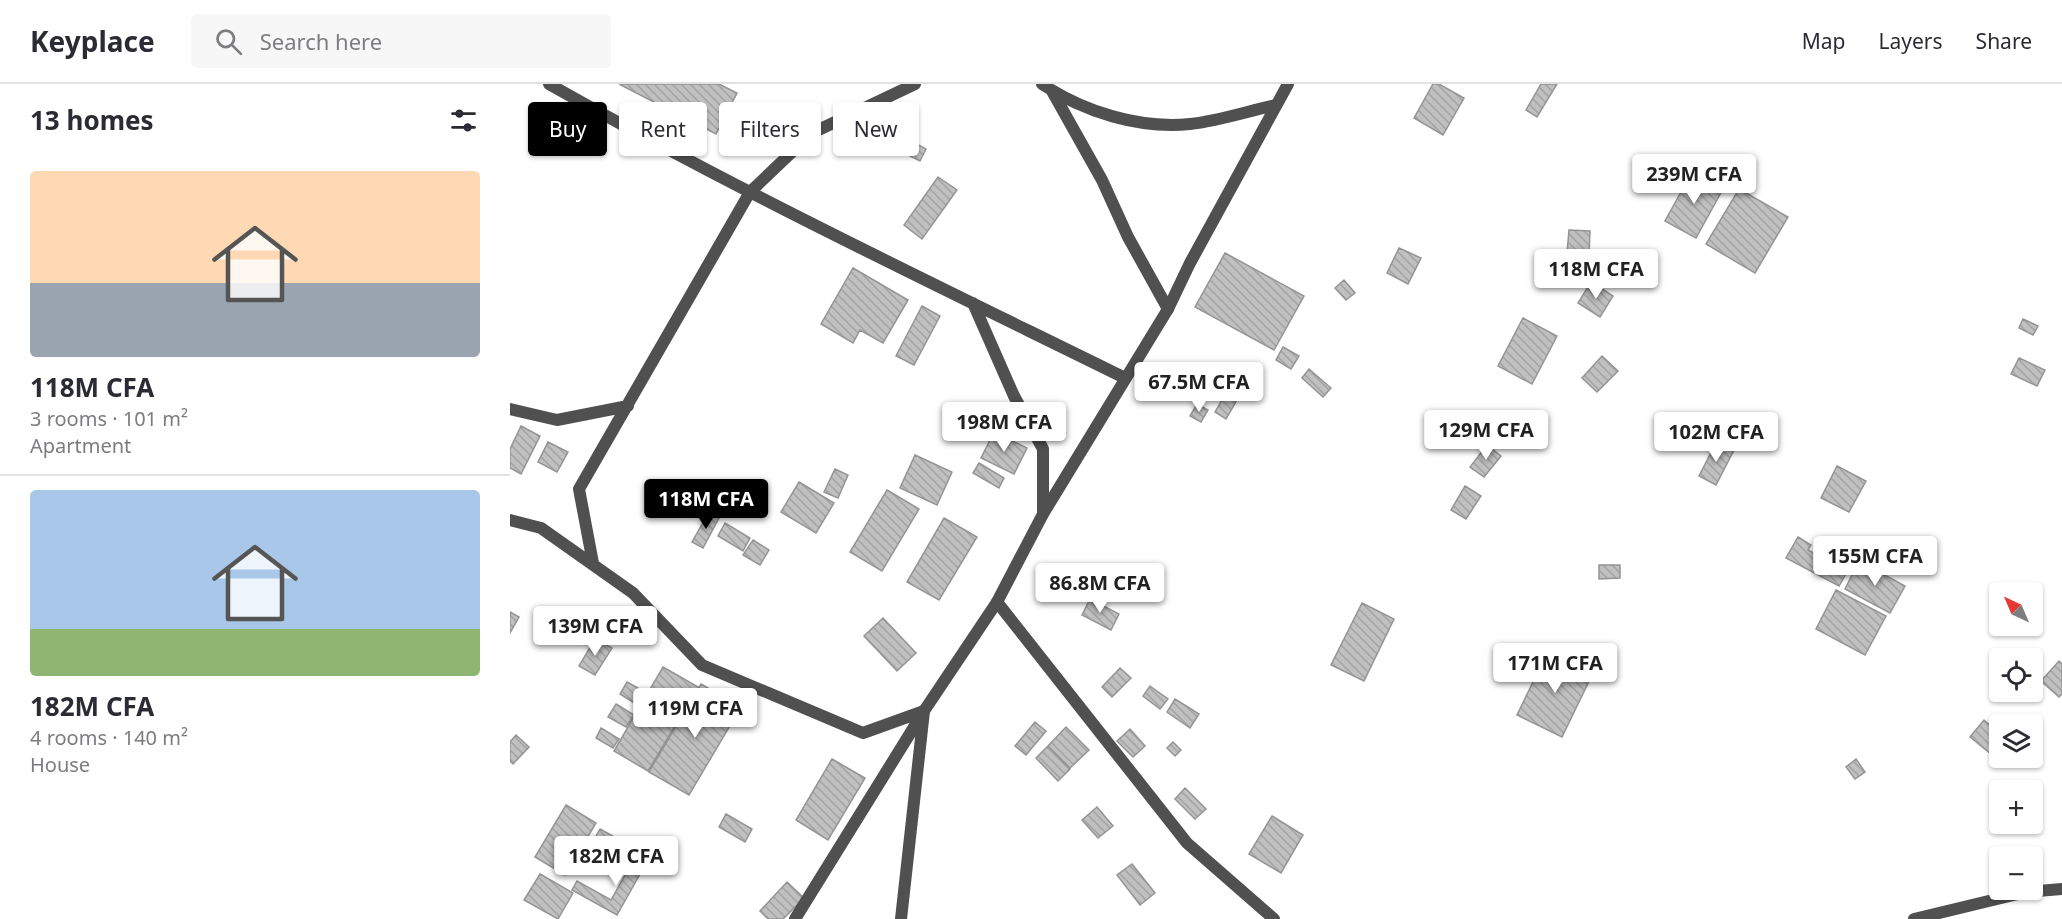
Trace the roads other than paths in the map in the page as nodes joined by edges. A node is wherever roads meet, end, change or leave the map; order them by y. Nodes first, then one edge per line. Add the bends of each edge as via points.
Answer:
1 (549, 84) edge
2 (915, 84) edge
3 (1288, 84) edge
4 (1047, 87) edge
5 (1276, 105) junction
6 (750, 192) junction
7 (973, 303) junction
8 (1168, 309) junction
9 (1125, 378) junction
10 (628, 406) junction
11 (510, 409) edge
12 (1043, 514) junction
13 (510, 520) edge
14 (592, 563) junction
15 (997, 602) junction
16 (924, 711) junction
17 (2062, 890) edge
18 (795, 919) edge
19 (901, 919) edge
20 (1274, 919) edge
21 (1914, 919) edge

1 - 6 street
2 - 6 street via 812,133
3 - 5 street
4 - 5 street via 1108,116 1163,124 1190,124
4 - 8 street via 1102,180
5 - 8 street
6 - 7 street
6 - 10 street
7 - 9 street
7 - 12 street via 1014,396 1043,449
8 - 9 street
9 - 12 street
10 - 11 street via 557,420
10 - 14 street via 579,489
12 - 15 street
13 - 14 street via 541,528
14 - 16 street via 633,593 702,665 863,733
15 - 16 street
15 - 20 street via 1187,843
16 - 18 street
16 - 19 street
17 - 21 street via 2026,892

